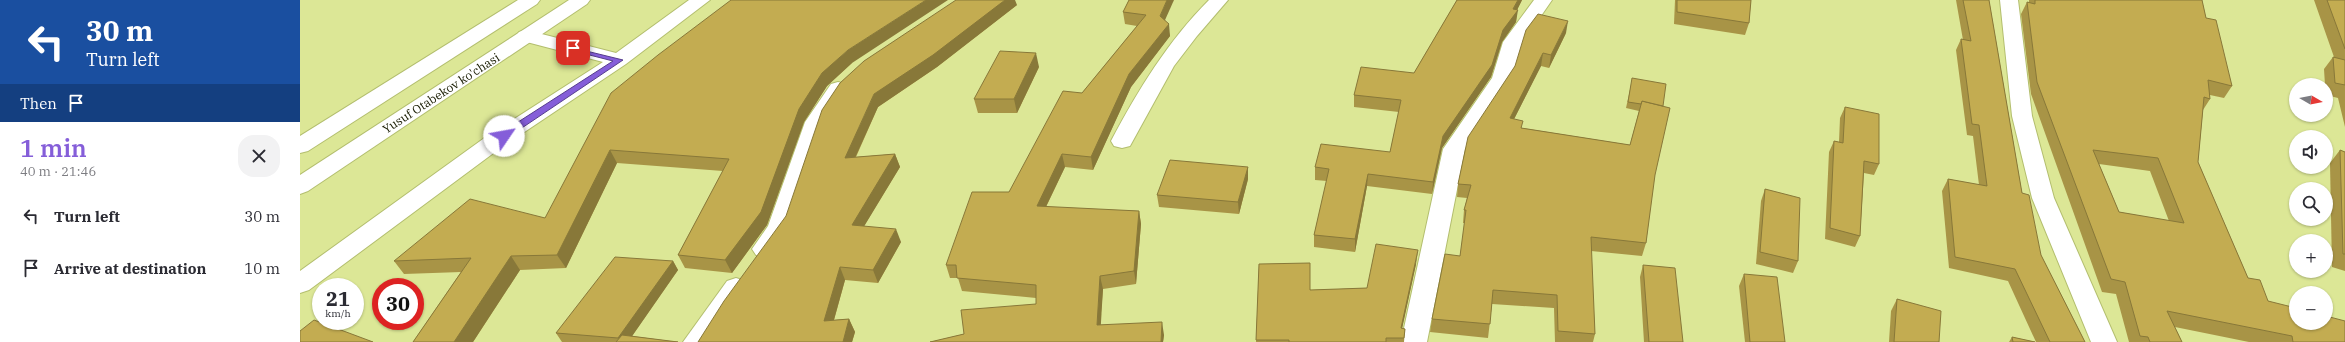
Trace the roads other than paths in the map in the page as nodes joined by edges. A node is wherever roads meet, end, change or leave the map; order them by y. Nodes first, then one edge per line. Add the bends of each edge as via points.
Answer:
1 (531, 0) edge
2 (581, 0) edge
3 (701, 0) edge
4 (1219, 0) edge
5 (1543, 0) edge
6 (2009, 0) edge
7 (526, 36) junction
8 (619, 60) junction
9 (855, 73) edge
10 (1122, 141) dead end
11 (300, 146) edge
12 (300, 186) edge
13 (300, 284) edge
14 (696, 342) edge
15 (1414, 342) edge
16 (2104, 342) edge

1 - 11 street
2 - 7 street, Yusuf Otabekov ko'chasi
3 - 8 street
4 - 10 street via 1197,21 1147,90
5 - 15 street via 1513,42 1502,78 1454,150
6 - 16 street via 2022,116 2043,198
7 - 8 street
7 - 12 street, Yusuf Otabekov ko'chasi
8 - 13 street via 491,144
9 - 14 street via 835,91 815,122 779,228

